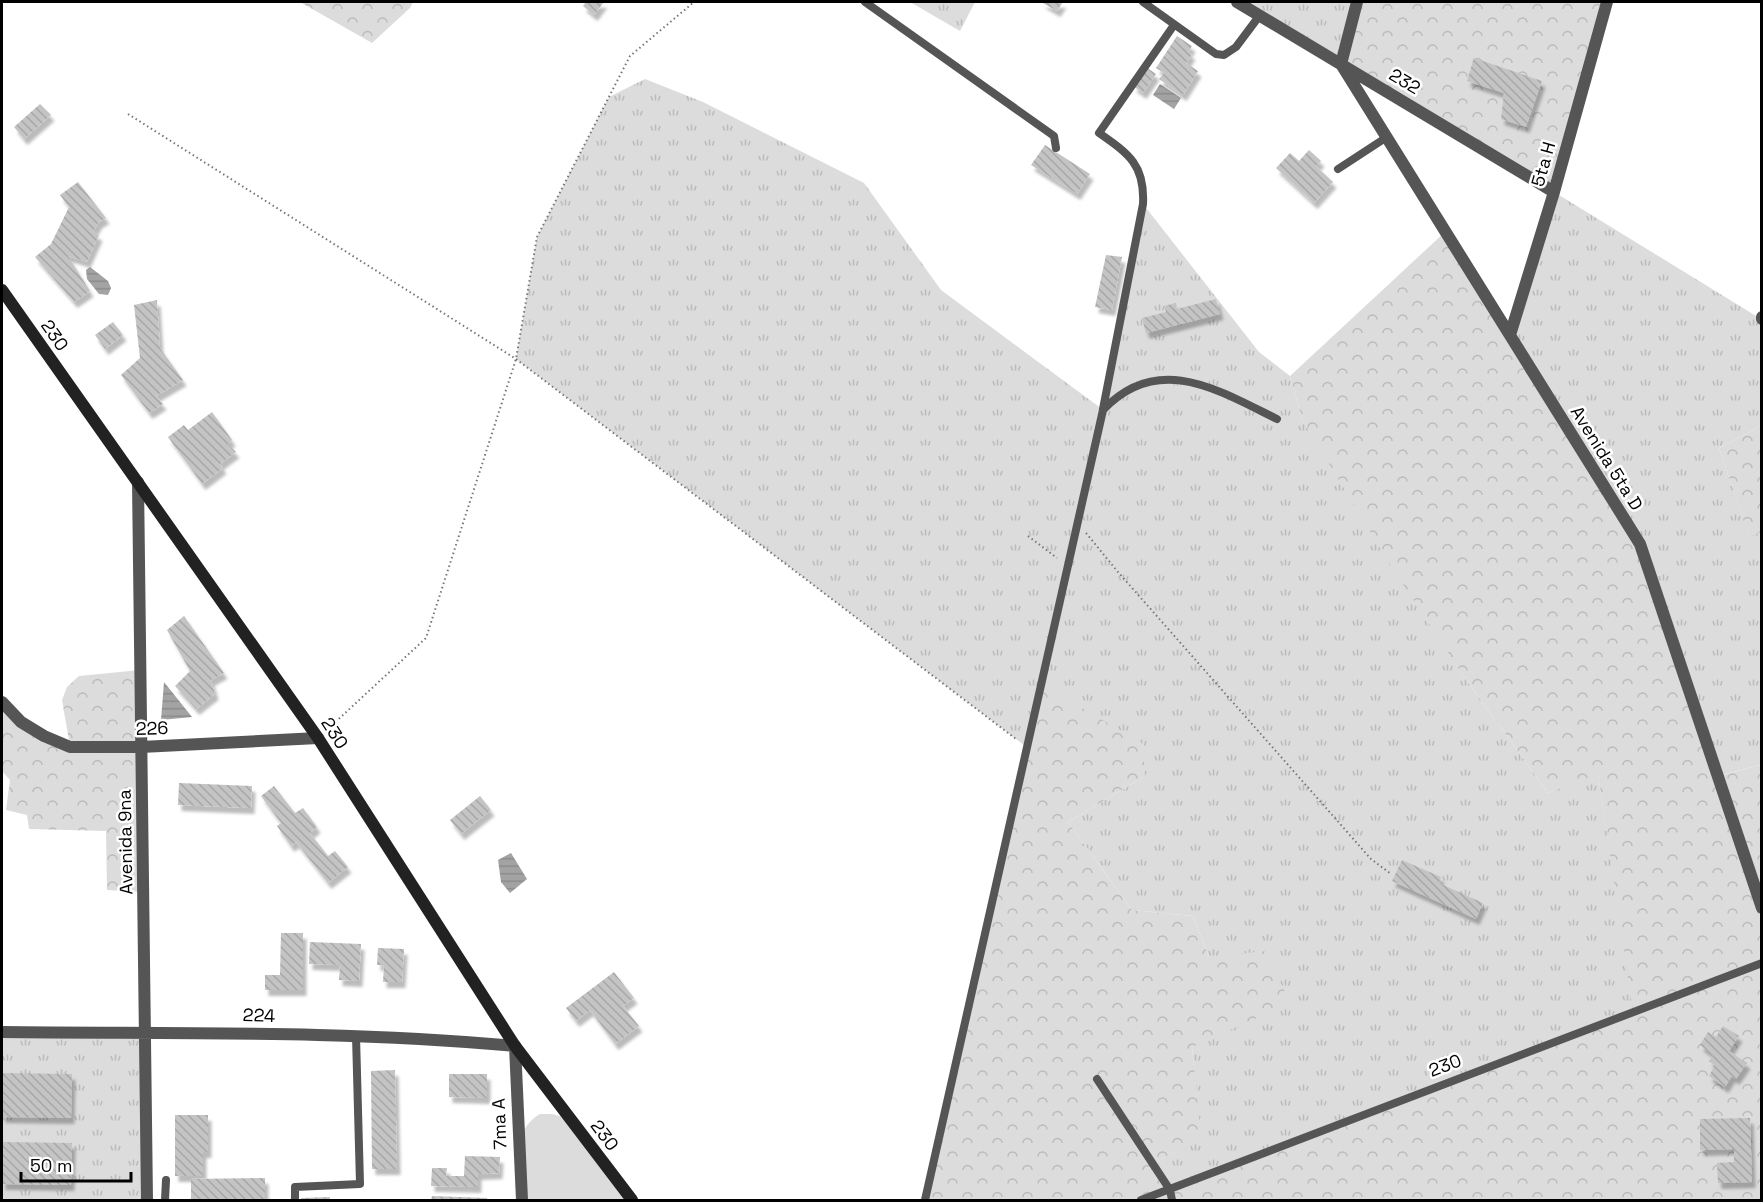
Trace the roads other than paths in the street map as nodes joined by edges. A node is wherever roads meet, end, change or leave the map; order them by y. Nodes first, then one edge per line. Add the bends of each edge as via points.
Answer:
1 (865, 2) edge
2 (1143, 2) edge
3 (1237, 2) edge
4 (1357, 2) edge
5 (1607, 2) edge
6 (1260, 15) junction
7 (1174, 24) junction
8 (1341, 64) junction
9 (1387, 137) junction
10 (1056, 148) dead end
11 (1338, 169) dead end
12 (1554, 192) junction
13 (2, 290) edge
14 (1510, 335) junction
15 (1103, 410) junction
16 (1277, 419) dead end
17 (138, 482) junction
18 (2, 702) edge
19 (318, 738) junction
20 (141, 747) junction
21 (1761, 908) edge
22 (1761, 963) edge
23 (2, 1032) edge
24 (145, 1032) junction
25 (356, 1036) junction
26 (515, 1046) junction
27 (1097, 1079) dead end
28 (165, 1180) dead end
29 (1170, 1190) junction
30 (147, 1200) edge
31 (165, 1200) edge
32 (295, 1200) edge
33 (522, 1200) edge
34 (632, 1200) edge
35 (925, 1200) edge
36 (1141, 1200) edge
37 (1172, 1200) edge

1 - 10 lane via 1054,136
2 - 7 lane
3 - 6 street, 232
4 - 8 street
5 - 12 street, 5ta H
6 - 7 lane via 1224,55 1216,54
6 - 8 street, 232
7 - 15 lane via 1100,133 1126,152 1144,184
8 - 9 street, Avenida 5ta D
8 - 12 street, 232
9 - 11 lane
9 - 14 street, Avenida 5ta D
12 - 14 street, 5ta H
13 - 17 street, 230
14 - 21 street, Avenida 5ta D via 1640,544
15 - 16 lane via 1132,386 1164,379 1186,380
15 - 35 lane
17 - 19 street, 230
17 - 20 street, Avenida 9na
18 - 20 street, 226 via 21,722 70,747
19 - 20 street, 226
19 - 26 street, 230
20 - 24 street, Avenida 9na
22 - 29 lane, 230
23 - 24 street, 224
24 - 25 street, 224
24 - 30 street, Avenida 9na
25 - 26 street, 224
25 - 32 lane via 360,1184 295,1187
26 - 33 street, 7ma A
26 - 34 street, 230
27 - 29 lane
28 - 31 lane
29 - 36 lane, 230
29 - 37 lane

